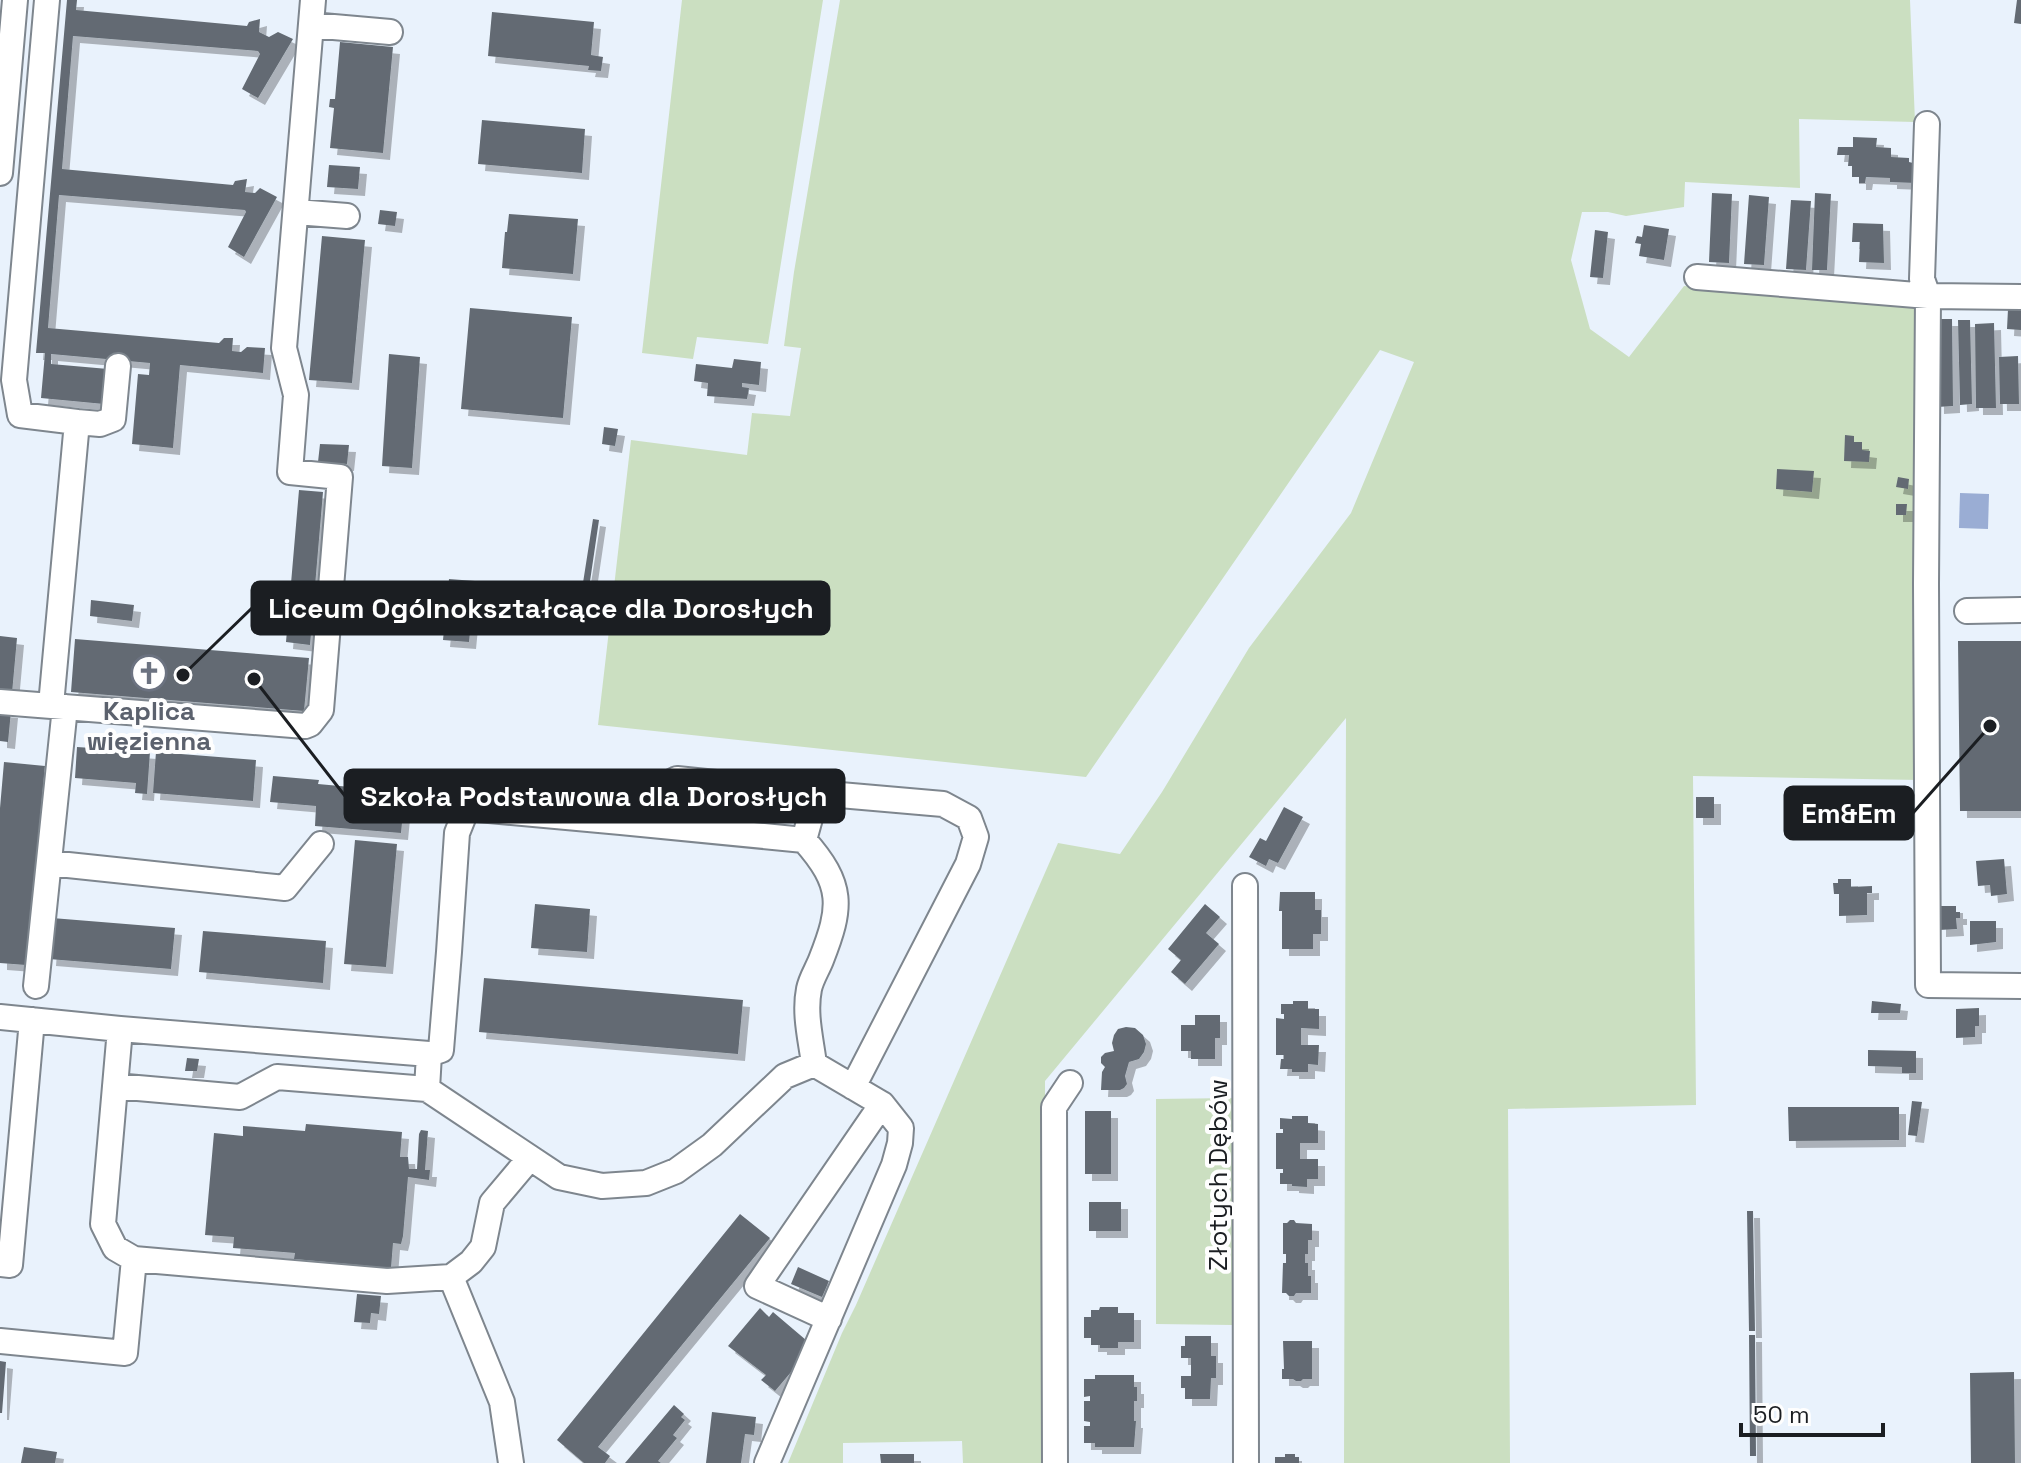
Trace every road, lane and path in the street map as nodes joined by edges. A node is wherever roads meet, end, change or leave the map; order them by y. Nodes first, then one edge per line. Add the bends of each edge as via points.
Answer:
1 (15, 0) edge
2 (47, 0) edge
3 (313, 0) edge
4 (311, 25) junction
5 (390, 32) dead end
6 (1927, 124) dead end
7 (0, 173) edge
8 (296, 212) junction
9 (347, 216) dead end
10 (1697, 277) dead end
11 (1928, 296) junction
12 (2021, 297) edge
13 (118, 366) dead end
14 (77, 422) junction
15 (2021, 610) edge
16 (1967, 611) dead end
17 (0, 702) edge
18 (58, 706) junction
19 (817, 793) junction
20 (621, 822) junction
21 (804, 840) junction
22 (321, 844) dead end
23 (49, 863) junction
24 (1245, 886) dead end
25 (36, 986) dead end
26 (2021, 986) edge
27 (0, 1017) edge
28 (32, 1020) junction
29 (120, 1029) junction
30 (261, 1040) junction
31 (429, 1054) junction
32 (814, 1064) junction
33 (277, 1077) junction
34 (1070, 1083) dead end
35 (115, 1086) junction
36 (853, 1087) junction
37 (427, 1089) junction
38 (882, 1104) junction
39 (529, 1159) junction
40 (134, 1259) junction
41 (0, 1264) edge
42 (451, 1277) junction
43 (829, 1319) junction
44 (0, 1341) edge
45 (511, 1463) edge
46 (767, 1463) edge
47 (1055, 1463) edge
48 (1246, 1463) edge

1 - 7 street
2 - 14 street via 14,380 20,415
3 - 4 street
4 - 5 street
4 - 8 street
6 - 11 street via 1922,279
8 - 9 street
8 - 18 street via 284,348 296,395 290,472 340,477 321,710 305,726
10 - 11 street
11 - 12 street
11 - 26 street via 1928,985
13 - 14 street via 113,419
14 - 18 street
15 - 16 street
17 - 18 street
18 - 23 street
19 - 20 street via 677,779 634,801
19 - 21 street
19 - 36 street via 943,804 969,818 976,837 968,864
20 - 21 street
20 - 31 street via 467,808 457,833 441,1050
21 - 32 street via 823,861 836,899 836,919 809,986
22 - 23 street via 285,888
23 - 25 street
24 - 48 street, Złotych Dębów
27 - 28 street
28 - 29 street
28 - 41 street via 10,1265
29 - 30 street
29 - 35 street
30 - 31 street
30 - 33 street
31 - 37 street
32 - 36 street
32 - 39 street via 785,1076 712,1145 676,1171 646,1183 587,1183 559,1177
33 - 35 street via 240,1097
33 - 37 street
34 - 47 street via 1054,1107
35 - 40 street via 103,1224 115,1248
36 - 38 street
37 - 39 street
38 - 43 street via 901,1128 897,1154
38 - 43 street via 757,1286
39 - 42 street via 492,1203 483,1247
40 - 42 street via 387,1281
40 - 44 street via 125,1353
42 - 45 street via 502,1402
43 - 46 street

